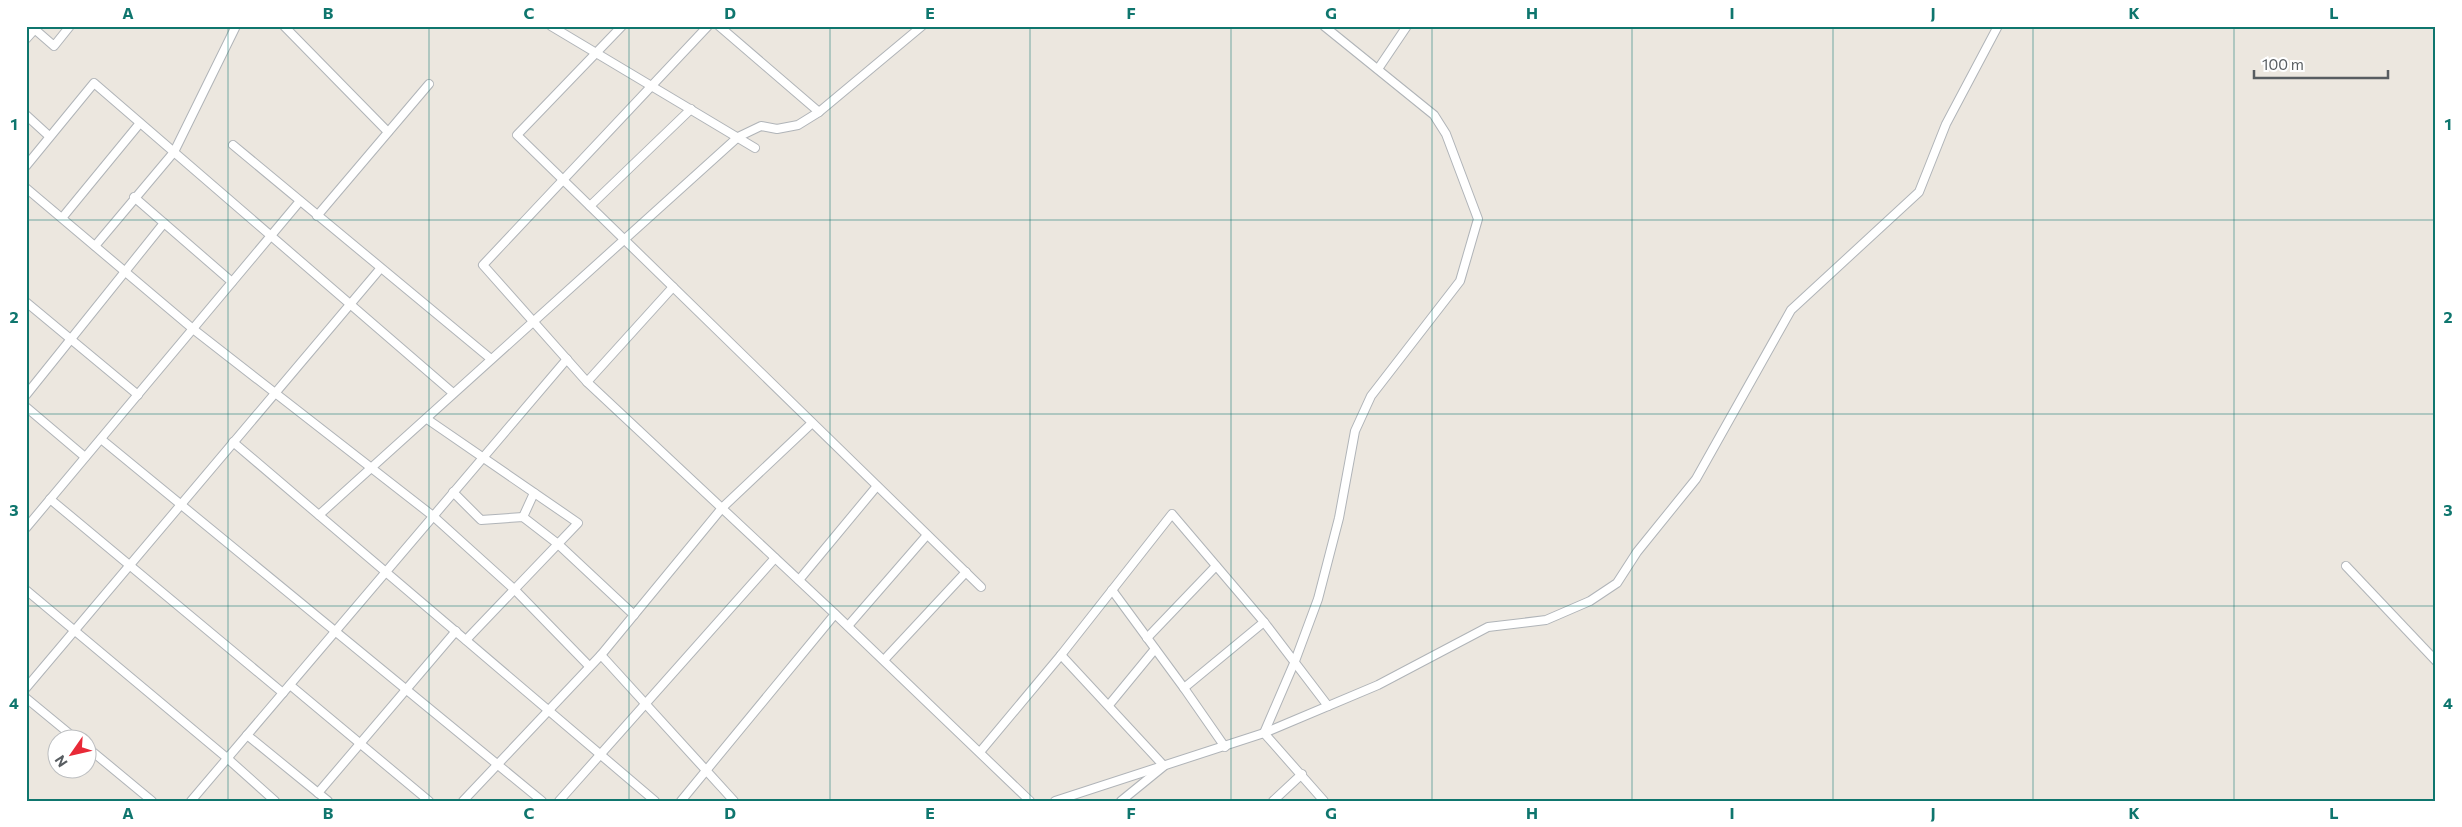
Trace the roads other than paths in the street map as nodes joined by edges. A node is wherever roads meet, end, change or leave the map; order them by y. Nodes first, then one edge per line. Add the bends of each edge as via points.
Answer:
1 (70, 26) edge
2 (236, 26) edge
3 (284, 26) edge
4 (551, 26) edge
5 (622, 26) edge
6 (708, 26) edge
7 (719, 26) edge
8 (922, 26) edge
9 (1324, 26) edge
10 (1408, 26) edge
11 (1998, 26) edge
12 (33, 28) edge
13 (26, 39) edge
14 (595, 53) junction
15 (1378, 69) junction
16 (429, 84) dead end
17 (652, 86) junction
18 (691, 109) junction
19 (819, 112) junction
20 (26, 115) edge
21 (140, 123) junction
22 (388, 132) junction
23 (49, 136) junction
24 (738, 138) junction
25 (233, 145) dead end
26 (755, 148) dead end
27 (174, 152) junction
28 (26, 166) edge
29 (564, 181) junction
30 (26, 188) edge
31 (134, 197) junction
32 (300, 202) junction
33 (590, 206) junction
34 (317, 216) junction
35 (62, 218) junction
36 (164, 223) junction
37 (271, 236) junction
38 (625, 240) junction
39 (95, 246) junction
40 (380, 269) junction
41 (126, 273) junction
42 (232, 282) junction
43 (673, 287) junction
44 (26, 302) edge
45 (350, 304) junction
46 (533, 320) junction
47 (193, 329) junction
48 (71, 339) junction
49 (491, 359) junction
50 (566, 359) junction
51 (587, 382) junction
52 (275, 393) junction
53 (453, 393) junction
54 (26, 395) edge
55 (138, 395) junction
56 (26, 407) edge
57 (427, 419) junction
58 (812, 423) junction
59 (101, 439) junction
60 (233, 442) junction
61 (85, 458) junction
62 (483, 458) junction
63 (372, 467) junction
64 (877, 486) junction
65 (453, 492) junction
66 (534, 493) junction
67 (50, 499) junction
68 (180, 505) junction
69 (722, 508) junction
70 (319, 515) junction
71 (433, 516) junction
72 (523, 517) junction
73 (26, 528) edge
74 (927, 535) junction
75 (558, 544) junction
76 (775, 558) junction
77 (129, 566) junction
78 (1216, 566) junction
79 (2346, 566) dead end
80 (386, 571) junction
81 (966, 572) junction
82 (799, 580) junction
83 (981, 587) dead end
84 (26, 590) edge
85 (515, 590) junction
86 (1112, 590) junction
87 (634, 614) junction
88 (835, 614) junction
89 (1264, 622) junction
90 (848, 626) junction
91 (74, 630) junction
92 (336, 631) junction
93 (456, 631) junction
94 (1147, 638) junction
95 (466, 640) junction
96 (1156, 649) junction
97 (601, 655) junction
98 (1061, 655) junction
99 (884, 660) junction
100 (1296, 661) junction
101 (2436, 661) edge
102 (589, 666) junction
103 (290, 685) junction
104 (26, 688) edge
105 (1184, 688) junction
106 (406, 689) junction
107 (283, 693) junction
108 (26, 698) edge
109 (646, 704) junction
110 (1109, 705) junction
111 (1328, 706) junction
112 (548, 710) junction
113 (65, 730) edge
114 (1264, 733) junction
115 (247, 735) junction
116 (360, 743) junction
117 (1225, 747) junction
118 (980, 752) junction
119 (601, 755) junction
120 (98, 756) edge
121 (228, 758) junction
122 (497, 764) junction
123 (1164, 766) junction
124 (706, 770) junction
125 (1302, 774) junction
126 (318, 793) junction
127 (152, 801) edge
128 (191, 801) edge
129 (275, 801) edge
130 (328, 801) edge
131 (429, 801) edge
132 (463, 801) edge
133 (542, 801) edge
134 (559, 801) edge
135 (655, 801) edge
136 (681, 801) edge
137 (734, 801) edge
138 (1030, 801) edge
139 (1055, 801) edge
140 (1121, 801) edge
141 (1273, 801) edge
142 (1324, 801) edge

1 - 12 street via 54,46
2 - 27 street
3 - 22 street
4 - 14 street
5 - 14 street
6 - 17 street
7 - 19 street
8 - 19 street
9 - 15 street
10 - 15 street
11 - 111 street via 1946,124 1919,192 1791,310 1696,479 1637,552 1617,583 1590,600 1546,620 1488,628 1378,685
12 - 13 street
14 - 17 street
14 - 29 street via 517,135
15 - 100 street via 1434,115 1446,134 1478,220 1460,280 1371,396 1355,431 1339,518 1318,599
16 - 22 street
17 - 18 street
17 - 29 street
18 - 24 street
18 - 33 street
19 - 24 street via 798,125 777,129 761,126
20 - 23 street
21 - 23 street via 94,83
21 - 27 street
21 - 35 street
22 - 34 street
23 - 28 street
24 - 26 street
24 - 38 street
25 - 32 street
27 - 31 street
27 - 37 street
29 - 33 street
29 - 46 street via 483,265
30 - 35 street
31 - 36 street
31 - 39 street
32 - 34 street
32 - 37 street
33 - 38 street
34 - 40 street
35 - 39 street
36 - 41 street
36 - 42 street
37 - 42 street
37 - 45 street
38 - 43 street
38 - 46 street
39 - 41 street
40 - 45 street
40 - 49 street
41 - 47 street
41 - 48 street
42 - 47 street
43 - 51 street
43 - 58 street
44 - 48 street
45 - 52 street
45 - 53 street
46 - 49 street
46 - 50 street
47 - 52 street
47 - 55 street
48 - 54 street
48 - 55 street
49 - 53 street
50 - 51 street
50 - 62 street
51 - 69 street
52 - 60 street
52 - 63 street
53 - 57 street
55 - 59 street
56 - 61 street
57 - 62 street
57 - 63 street
58 - 64 street
58 - 69 street
59 - 61 street
59 - 68 street
60 - 68 street
60 - 70 street
61 - 67 street
62 - 65 street
62 - 66 street
63 - 70 street
63 - 71 street
64 - 74 street
64 - 82 street
65 - 71 street
65 - 72 street via 481,520
66 - 72 street
66 - 75 street via 578,523
67 - 73 street
67 - 77 street
68 - 77 street
68 - 92 street
69 - 76 street
69 - 87 street
70 - 80 street
71 - 80 street
71 - 85 street
72 - 75 street
74 - 81 street
74 - 90 street
75 - 85 street
75 - 87 street
76 - 82 street
76 - 109 street
77 - 91 street
77 - 107 street
78 - 86 street via 1172,514
78 - 89 street
78 - 94 street
79 - 101 street
80 - 92 street
80 - 93 street
81 - 83 street
81 - 99 street
82 - 88 street
84 - 91 street
85 - 95 street
85 - 102 street
86 - 94 street
86 - 98 street
87 - 97 street
88 - 90 street
88 - 124 street
89 - 100 street
89 - 105 street
90 - 99 street
91 - 104 street
91 - 121 street
92 - 103 street
92 - 106 street
93 - 95 street
93 - 106 street
94 - 96 street
95 - 112 street
96 - 105 street
96 - 110 street
97 - 102 street
97 - 109 street
98 - 110 street
98 - 118 street
99 - 118 street
100 - 111 street
100 - 114 street
102 - 112 street
103 - 107 street
103 - 116 street
105 - 117 street
106 - 116 street
106 - 122 street
107 - 115 street
108 - 113 street
109 - 119 street
109 - 124 street
110 - 123 street
111 - 114 street
112 - 119 street
112 - 122 street
114 - 117 street
114 - 125 street
115 - 121 street
115 - 126 street
116 - 126 street
116 - 131 street
117 - 123 street
118 - 138 street
119 - 134 street
119 - 135 street
120 - 127 street
121 - 128 street
121 - 129 street
122 - 132 street
122 - 133 street
123 - 139 street
123 - 140 street
124 - 136 street
124 - 137 street
125 - 141 street
125 - 142 street
126 - 130 street

